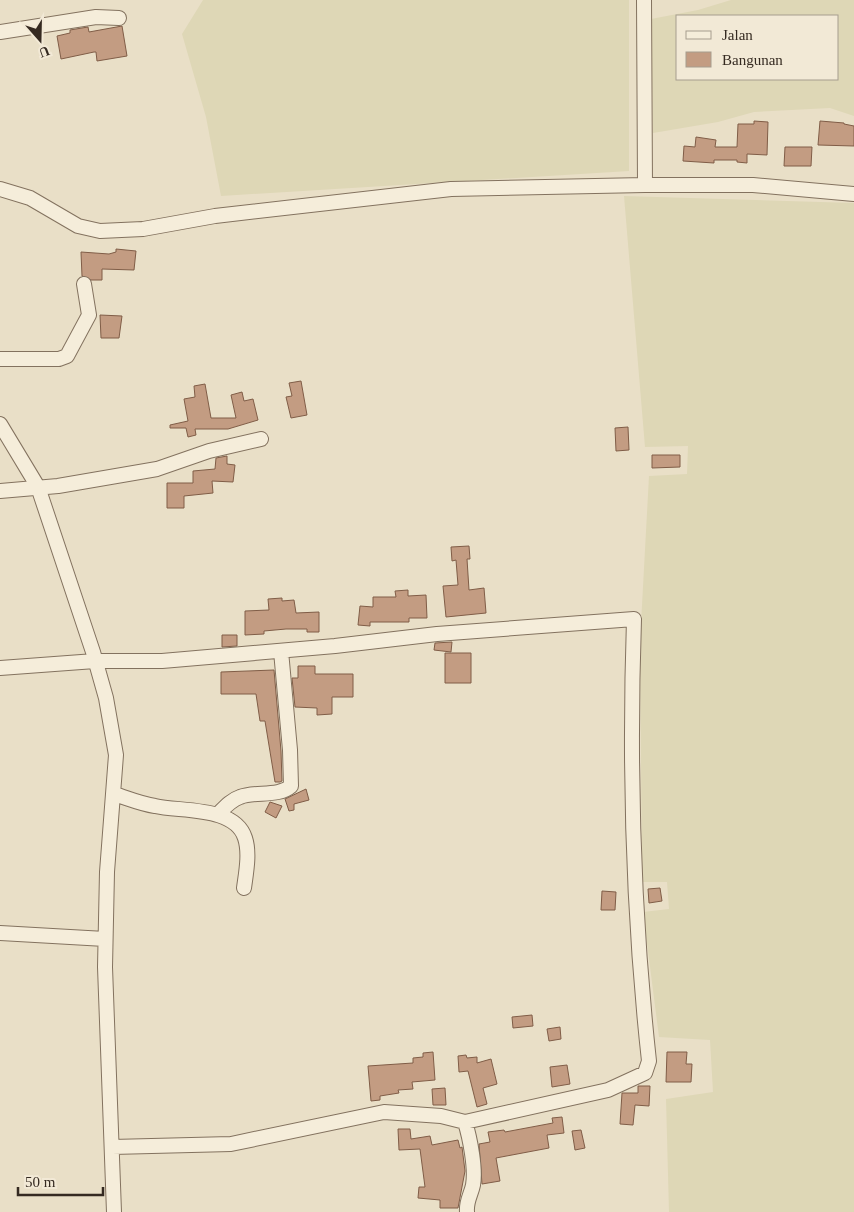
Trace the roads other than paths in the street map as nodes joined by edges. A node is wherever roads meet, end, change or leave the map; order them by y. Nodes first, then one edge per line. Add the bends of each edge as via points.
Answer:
1 (644, 0) edge
2 (119, 18) dead end
3 (0, 32) edge
4 (645, 185) junction
5 (0, 189) edge
6 (854, 194) edge
7 (84, 284) dead end
8 (0, 359) edge
9 (0, 424) edge
10 (261, 439) dead end
11 (38, 487) junction
12 (0, 491) edge
13 (281, 651) junction
14 (95, 661) junction
15 (0, 668) edge
16 (114, 794) junction
17 (218, 814) junction
18 (244, 888) dead end
19 (0, 933) edge
20 (105, 939) junction
21 (465, 1122) junction
22 (112, 1147) junction
23 (114, 1212) edge
24 (467, 1212) edge

1 - 4 street
2 - 3 street via 72,20
4 - 5 street via 451,189 115,231 78,226 30,198
4 - 6 street via 753,185
7 - 8 street via 89,315 67,356 58,359
9 - 11 street
10 - 11 street via 209,451 157,469
11 - 12 street
11 - 14 street
13 - 14 street via 162,661
13 - 17 street via 291,786 280,791 240,797 228,803
13 - 21 street via 437,634 634,620 631,766 648,1068 639,1077 608,1090
14 - 15 street
14 - 16 street via 106,698 116,755
16 - 17 street via 153,806
16 - 20 street
17 - 18 street via 231,820 245,838 247,865
19 - 20 street
20 - 22 street
21 - 22 street via 441,1116 384,1112 230,1144
21 - 24 street via 474,1183
22 - 23 street

